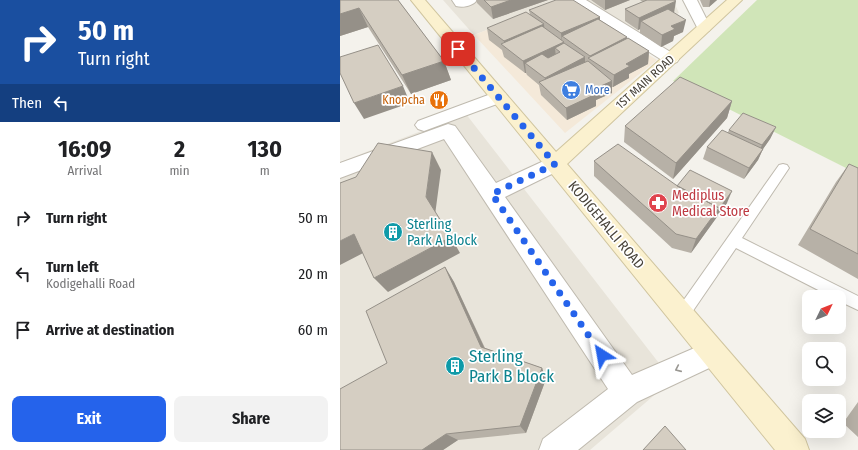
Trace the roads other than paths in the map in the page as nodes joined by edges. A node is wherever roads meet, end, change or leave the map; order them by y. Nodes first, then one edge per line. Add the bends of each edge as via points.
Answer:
1 (418, 0) edge
2 (459, 0) edge
3 (470, 0) edge
4 (690, 0) edge
5 (736, 0) edge
6 (578, 1) edge
7 (704, 28) junction
8 (671, 59) junction
9 (499, 97) junction
10 (340, 156) edge
11 (555, 164) junction
12 (783, 168) dead end
13 (340, 171) edge
14 (492, 194) junction
15 (733, 240) junction
16 (858, 303) edge
17 (682, 316) junction
18 (713, 353) junction
19 (627, 392) junction
20 (554, 450) edge
21 (794, 450) edge

1 - 9 main road, KODIGEHALLI ROAD
2 - 3 street via 461,3
4 - 7 street
5 - 7 main road, 1ST MAIN ROAD
6 - 8 street
7 - 8 main road, 1ST MAIN ROAD
8 - 11 main road, 1ST MAIN ROAD
9 - 10 street
9 - 11 main road, KODIGEHALLI ROAD
11 - 14 street
11 - 17 main road, KODIGEHALLI ROAD
12 - 15 lane
13 - 14 street via 448,130
14 - 19 street
15 - 16 lane
15 - 17 lane
17 - 18 main road, KODIGEHALLI ROAD
18 -> 19 street
18 - 21 main road, KODIGEHALLI ROAD
19 - 20 street

